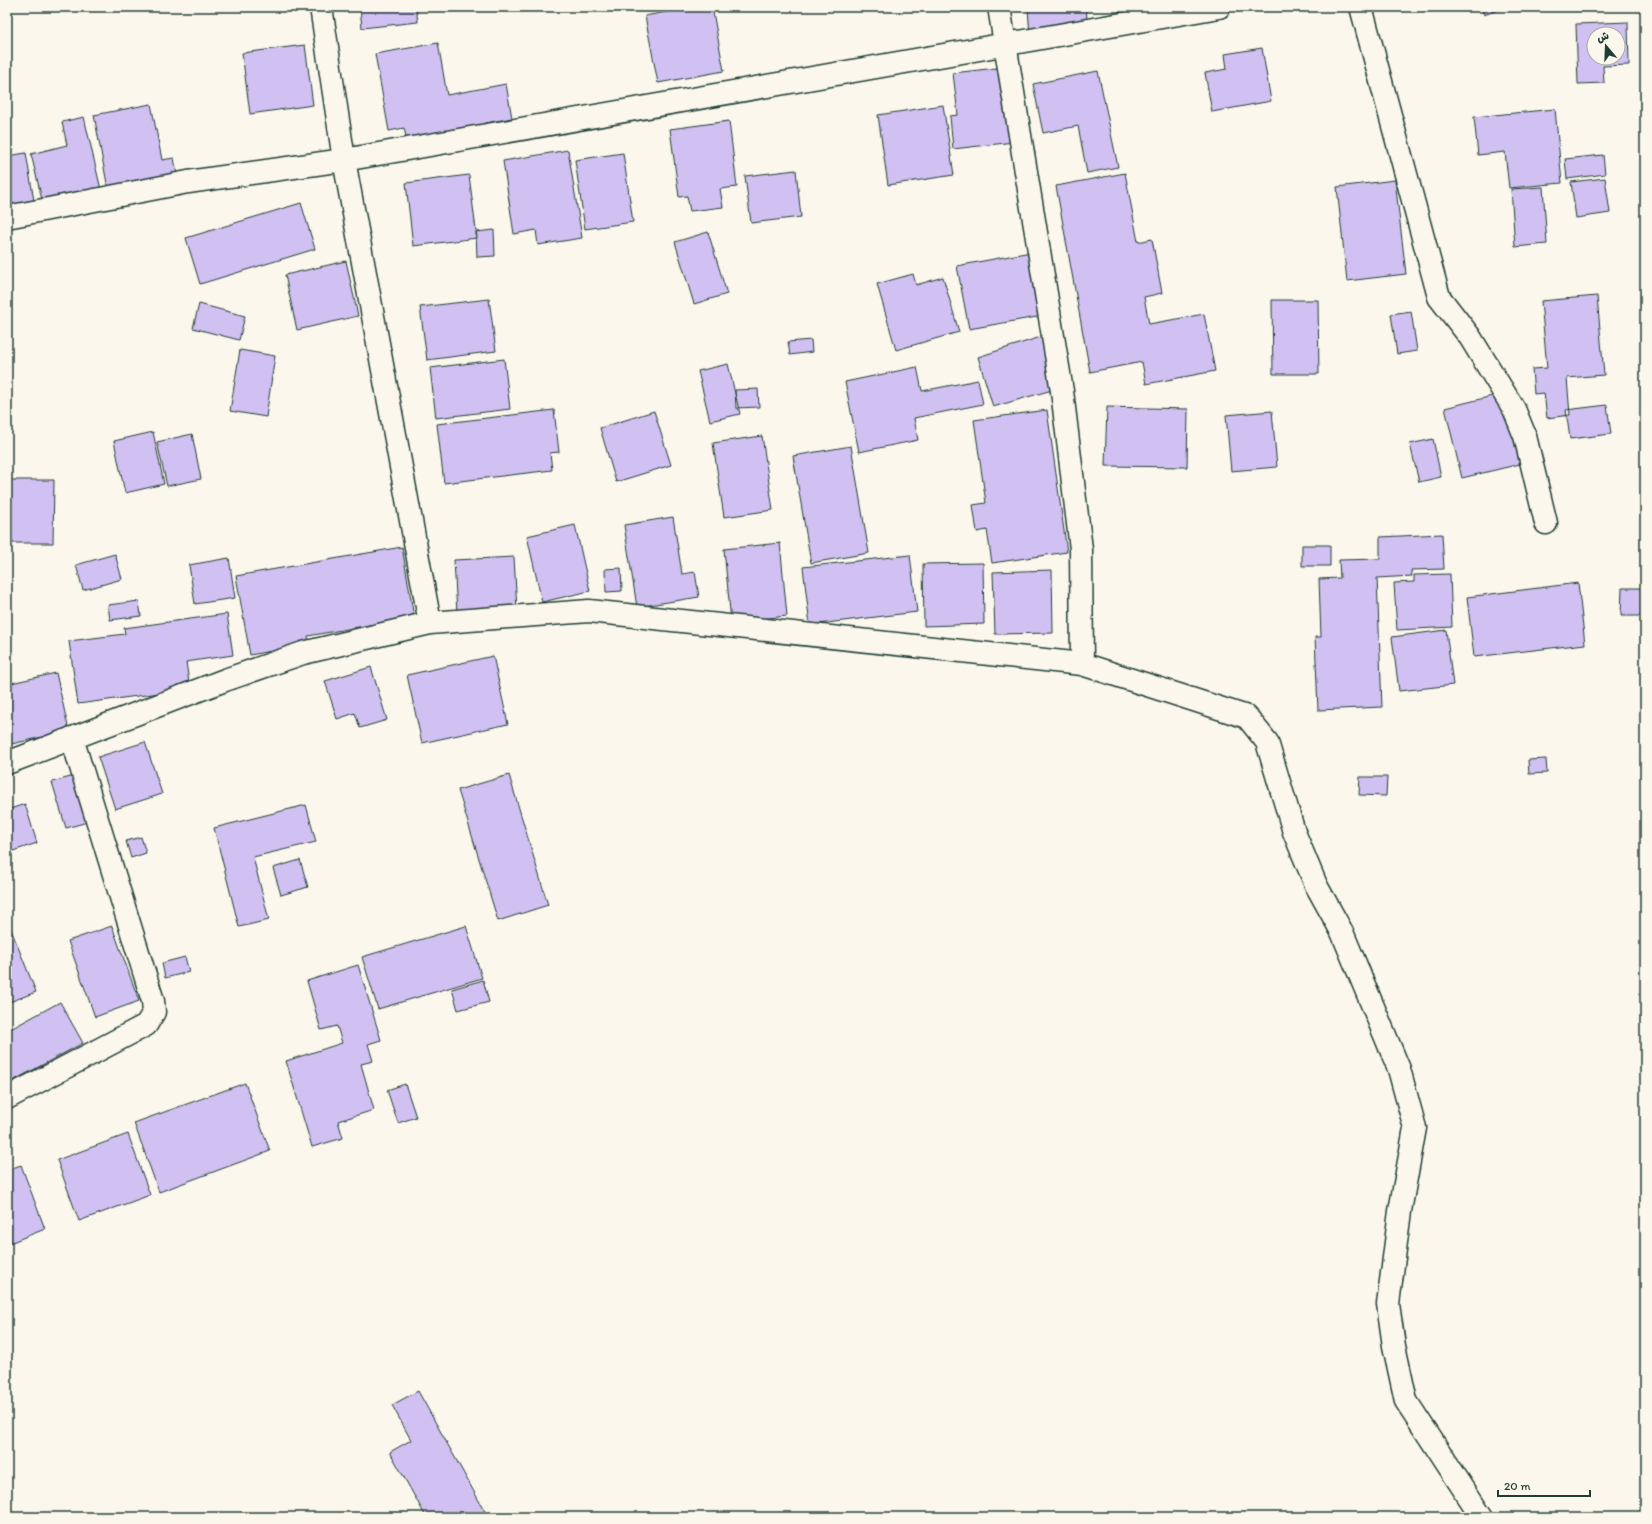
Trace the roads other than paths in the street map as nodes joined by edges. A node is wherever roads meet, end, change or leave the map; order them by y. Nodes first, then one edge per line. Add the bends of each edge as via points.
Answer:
1 (321, 7) edge
2 (999, 7) edge
3 (1219, 7) edge
4 (1361, 7) edge
5 (1006, 43) junction
6 (344, 160) junction
7 (7, 217) edge
8 (1546, 523) dead end
9 (430, 623) junction
10 (1082, 664) junction
11 (72, 738) junction
12 (7, 763) edge
13 (7, 1098) edge
14 (1482, 1517) edge

1 - 6 street
2 - 5 street
3 - 5 street
4 - 8 street via 1439,297 1470,337 1514,409 1525,436
5 - 6 street
5 - 10 street via 1062,391 1081,549
6 - 7 street via 188,182
6 - 9 street
9 - 10 street via 589,611
9 - 11 street via 303,653
10 - 14 street via 1247,717 1267,742 1294,832 1316,885 1342,932 1370,997 1399,1069 1415,1128 1400,1211 1388,1304 1406,1401
11 - 12 street
11 - 13 street via 153,1001 154,1012 146,1025

